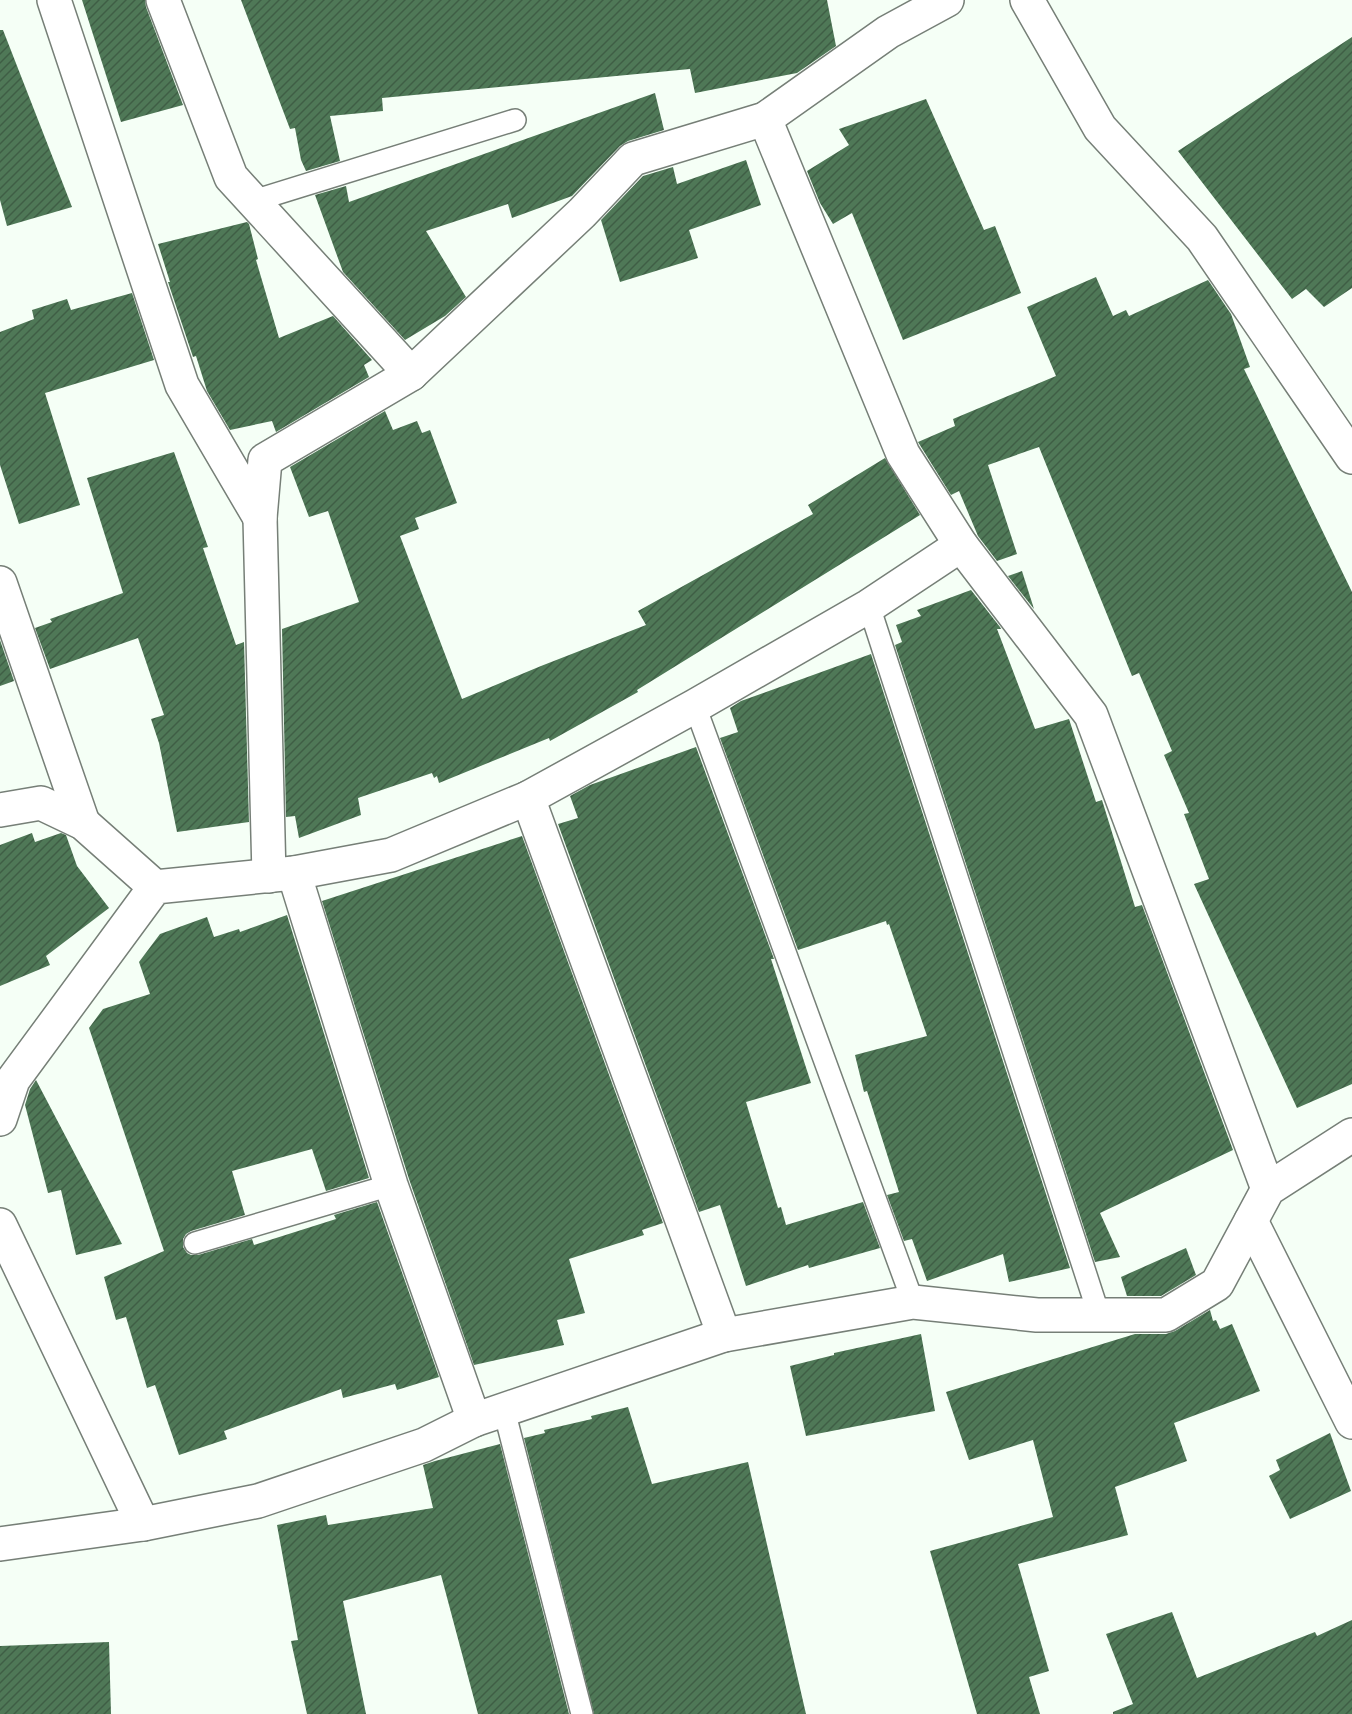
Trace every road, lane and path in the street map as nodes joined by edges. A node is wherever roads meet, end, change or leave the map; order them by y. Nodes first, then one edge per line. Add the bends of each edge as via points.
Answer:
1 (54, 0) edge
2 (163, 0) edge
3 (947, 0) edge
4 (1027, 0) edge
5 (765, 119) junction
6 (515, 120) dead end
7 (253, 201) junction
8 (411, 374) junction
9 (1352, 457) edge
10 (260, 518) junction
11 (961, 545) junction
12 (0, 583) edge
13 (869, 606) junction
14 (695, 705) junction
15 (528, 798) junction
16 (0, 810) edge
17 (83, 823) junction
18 (282, 875) junction
19 (154, 887) junction
20 (0, 1119) edge
21 (1352, 1135) edge
22 (391, 1185) junction
23 (1268, 1189) junction
24 (1251, 1221) junction
25 (0, 1225) edge
26 (195, 1243) dead end
27 (913, 1302) junction
28 (1099, 1316) junction
29 (724, 1335) junction
30 (504, 1410) junction
31 (474, 1420) junction
32 (1352, 1422) edge
33 (143, 1524) junction
34 (0, 1544) edge
35 (582, 1714) edge

1 - 10 street via 182,385
2 - 7 street via 231,177
3 - 5 street via 888,33
4 - 9 street via 1100,128 1202,238
5 - 8 street via 633,159 582,213
5 - 11 street via 903,454
6 - 7 lane
7 - 8 street
8 - 10 street via 265,460
10 - 18 street
11 - 13 street
11 - 23 street via 1091,714
12 - 17 street
13 - 14 street
13 - 28 lane
14 - 15 street
14 - 27 lane
15 - 18 street via 391,855
15 - 29 street
16 - 17 street via 41,803
17 - 19 street
18 - 19 street
18 - 22 street
19 - 20 street via 13,1080
21 - 23 street
22 - 26 lane
22 - 31 street
23 - 24 street
24 - 28 street via 1217,1284 1166,1316
24 - 32 street
25 - 33 street
27 - 28 street via 1037,1316
27 - 29 street
29 - 30 street
30 - 31 street
30 - 35 lane
31 - 33 street via 424,1445 258,1500
33 - 34 street

